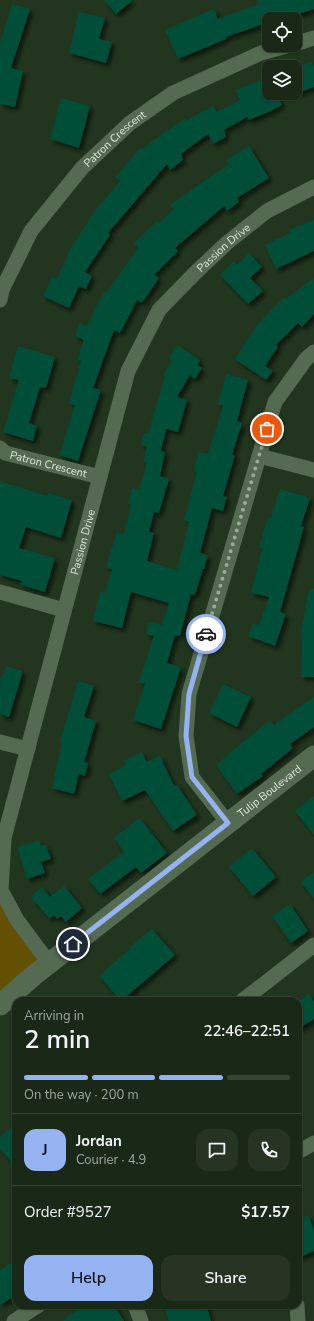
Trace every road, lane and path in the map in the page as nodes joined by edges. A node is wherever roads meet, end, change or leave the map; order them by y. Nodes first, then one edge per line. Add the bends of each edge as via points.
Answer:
1 (314, 38) edge
2 (302, 42) edge
3 (265, 52) edge
4 (314, 187) edge
5 (0, 300) edge
6 (314, 352) edge
7 (0, 448) edge
8 (259, 456) junction
9 (314, 470) edge
10 (100, 477) junction
11 (0, 592) edge
12 (64, 610) junction
13 (0, 742) edge
14 (28, 749) junction
15 (314, 756) edge
16 (228, 823) junction
17 (1, 876) edge
18 (314, 944) edge
19 (49, 963) junction
20 (247, 997) edge
21 (0, 1005) edge
22 (314, 1143) edge
23 (302, 1150) edge
24 (33, 1309) edge
25 (136, 1309) edge
26 (297, 1309) edge
27 (14, 1321) edge
28 (141, 1321) edge
29 (298, 1321) edge

1 - 2 street
3 - 5 street, Patron Crescent via 173,93 130,123 82,168 31,231 2,290
4 - 10 street, Passion Drive via 267,211 228,242 159,310 128,371
6 - 8 street via 306,359 275,402
7 - 10 street, Patron Crescent via 5,453
8 - 9 street
8 - 16 street via 189,694 186,736 192,777
10 - 12 street, Passion Drive
11 - 12 street
12 - 14 street, Passion Drive
13 - 14 street
14 - 17 street, Passion Drive via 4,838
15 - 16 street, Tulip Boulevard
16 - 19 street, Tulip Boulevard
17 - 19 street, Passion Drive via 1,890 17,920
18 - 20 street
19 - 21 street, Tulip Boulevard
22 - 23 street
24 - 27 street
25 - 28 street
26 - 29 street

